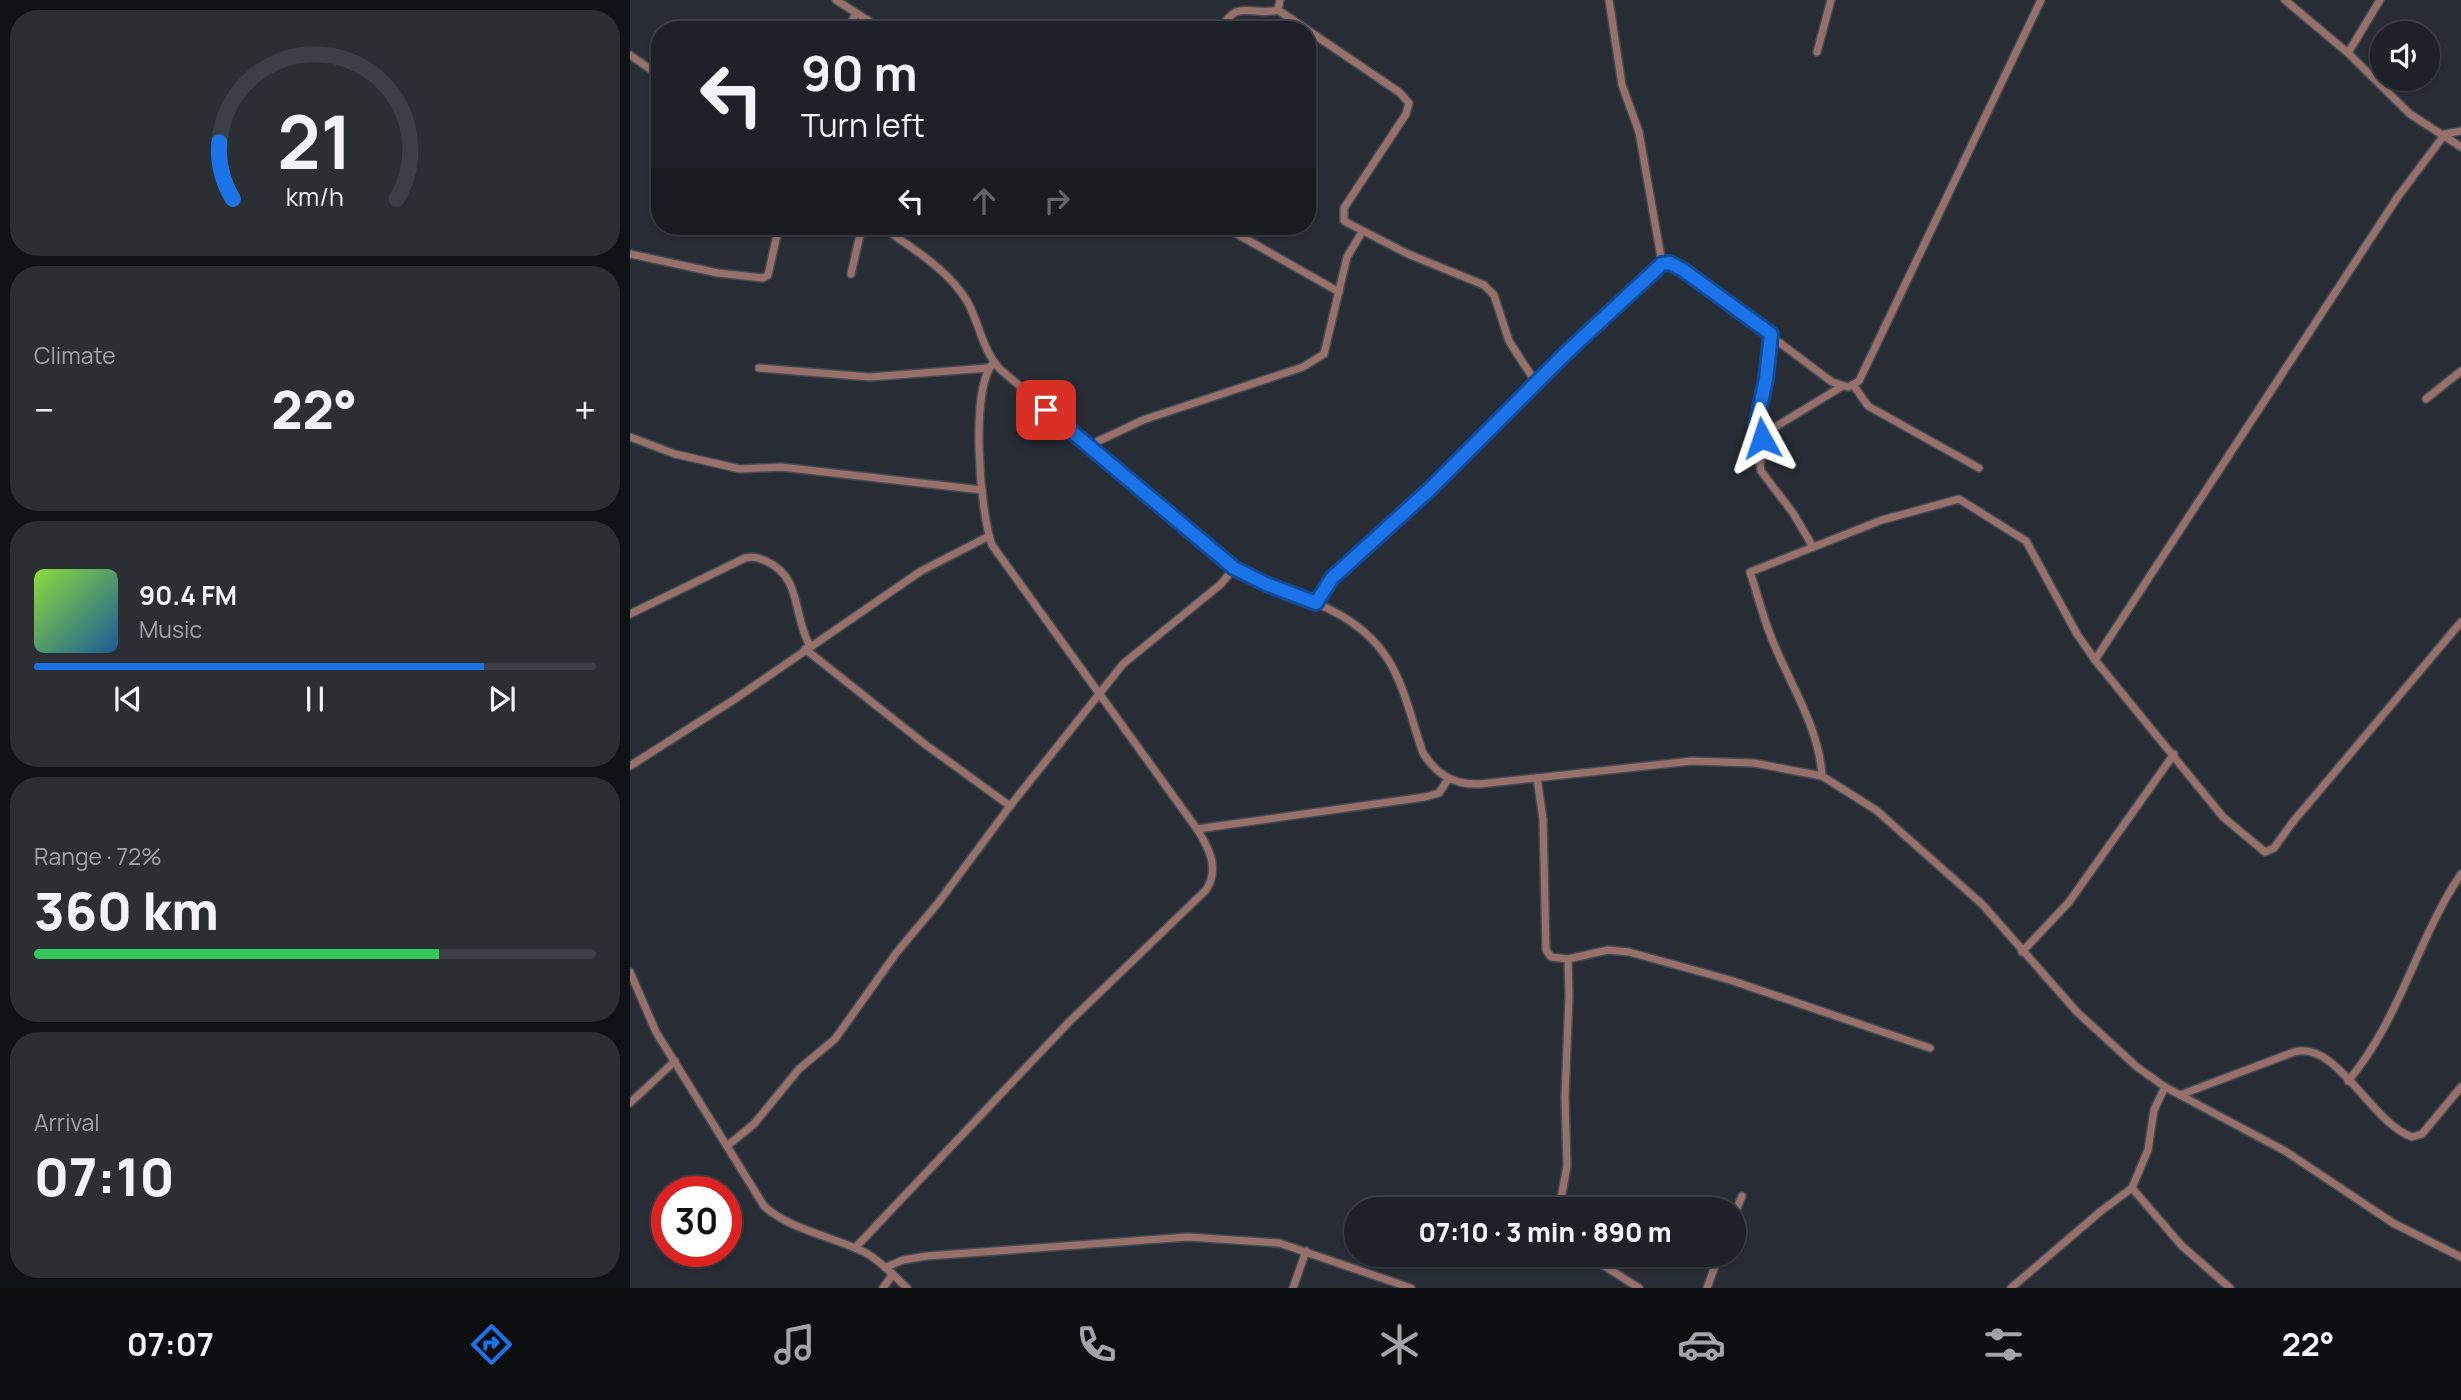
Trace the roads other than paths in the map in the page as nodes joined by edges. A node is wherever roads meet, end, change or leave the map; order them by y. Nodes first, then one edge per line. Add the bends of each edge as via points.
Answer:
1 (836, 0) edge
2 (1280, 0) edge
3 (1609, 0) edge
4 (1832, 0) edge
5 (2041, 0) edge
6 (2285, 0) edge
7 (2380, 0) edge
8 (1278, 10) junction
9 (856, 13) junction
10 (852, 21) edge
11 (869, 21) edge
12 (1225, 21) edge
13 (1294, 21) edge
14 (1316, 36) edge
15 (1817, 52) dead end
16 (2348, 53) junction
17 (630, 55) edge
18 (651, 70) edge
19 (2461, 131) edge
20 (2445, 134) junction
21 (2461, 146) edge
22 (1362, 232) junction
23 (777, 235) edge
24 (860, 235) edge
25 (894, 235) edge
26 (1239, 235) edge
27 (630, 254) edge
28 (1662, 264) junction
29 (851, 274) dead end
30 (1339, 292) junction
31 (1771, 334) junction
32 (991, 365) junction
33 (759, 368) dead end
34 (2461, 371) edge
35 (1536, 383) junction
36 (1854, 386) junction
37 (1841, 387) junction
38 (2426, 399) dead end
39 (1762, 435) junction
40 (630, 437) edge
41 (1090, 446) junction
42 (1979, 468) dead end
43 (982, 490) junction
44 (989, 536) junction
45 (1813, 547) junction
46 (1234, 568) junction
47 (1316, 603) junction
48 (630, 614) edge
49 (2461, 622) edge
50 (807, 647) junction
51 (2095, 660) junction
52 (1098, 695) junction
53 (2174, 754) junction
54 (630, 766) edge
55 (1822, 776) junction
56 (1538, 778) junction
57 (1448, 779) junction
58 (1010, 806) junction
59 (1197, 830) junction
60 (2461, 874) edge
61 (2022, 952) junction
62 (1568, 959) junction
63 (630, 972) edge
64 (1930, 1048) dead end
65 (675, 1061) junction
66 (2348, 1080) junction
67 (2165, 1087) junction
68 (2461, 1087) edge
69 (2180, 1095) junction
70 (630, 1103) edge
71 (727, 1146) junction
72 (2132, 1188) junction
73 (1561, 1197) edge
74 (855, 1248) junction
75 (1306, 1251) junction
76 (2461, 1257) edge
77 (886, 1267) junction
78 (1606, 1267) edge
79 (1714, 1267) edge
80 (893, 1274) junction
81 (883, 1288) edge
82 (907, 1288) edge
83 (1293, 1288) edge
84 (1411, 1288) edge
85 (1639, 1288) edge
86 (1707, 1288) edge
87 (2011, 1288) edge
88 (2230, 1288) edge

1 - 9 street
2 - 8 street
3 - 28 street
4 - 15 street
5 - 36 street via 1868,367
6 - 16 street
7 - 16 street
8 - 12 street via 1238,8
8 - 13 street
9 - 10 street
9 - 11 street
14 - 22 street via 1409,103 1344,208 1345,221
16 - 20 street via 2403,109
17 - 18 street
19 - 20 street
20 - 21 street
20 - 51 street via 2389,209
22 - 30 street via 1348,257
22 - 35 street via 1490,290 1509,341
23 - 27 street via 764,278
24 - 29 street
25 - 32 street via 958,288
26 - 30 street
28 - 31 street via 1683,270
28 - 35 street
30 - 41 street via 1327,349 1316,360 1131,425
31 - 37 street
31 - 39 street via 1756,425
32 - 33 street via 870,377
32 - 41 street
32 - 43 street via 981,410
34 - 38 street
35 - 47 street via 1332,578
36 - 37 street
36 - 42 street via 1868,406
37 - 39 street
39 - 45 street via 1766,449 1761,471
40 - 43 street via 675,454 740,469 780,467
41 - 46 street
43 - 44 street
44 - 50 street via 947,555
44 - 52 street
45 - 51 street via 1882,520 1959,499 2026,541
45 - 55 street via 1750,572 1770,636 1818,752
46 - 47 street
46 - 52 street via 1140,647
47 - 57 street via 1360,626 1378,646 1394,670 1423,753
48 - 50 street via 755,557 777,566 789,578
49 - 53 street via 2270,852 2260,850 2223,817
50 - 54 street
50 - 58 street via 926,745
51 - 53 street
52 - 58 street
52 - 59 street
53 - 61 street via 2069,902
55 - 56 street via 1771,765 1713,761
55 - 61 street via 1876,810 1913,842 1982,904
56 - 57 street via 1469,784
56 - 62 street via 1546,950 1551,957
57 - 59 street via 1439,793 1425,797
58 - 71 street via 939,903 886,965 835,1039 799,1069 754,1124
59 - 74 street via 1213,863 1206,890 1084,1006
60 - 66 street via 2441,905 2405,988
61 - 67 street via 2119,1052
62 - 64 street via 1608,950 1629,952 1730,980
62 - 73 street via 1567,1166
63 - 65 street via 648,1016
65 - 70 street
65 - 71 street
66 - 68 street via 2390,1124 2412,1137 2421,1134
66 - 69 street via 2323,1055 2304,1049
67 - 69 street
67 - 72 street
69 - 76 street via 2285,1152 2393,1223
71 - 74 street via 772,1213
72 - 87 street
72 - 88 street via 2182,1246
74 - 77 street
75 - 77 street via 1266,1241 1188,1237 927,1256
75 - 83 street
75 - 84 street
77 - 80 street
78 - 85 street
79 - 86 street
80 - 81 street
80 - 82 street

